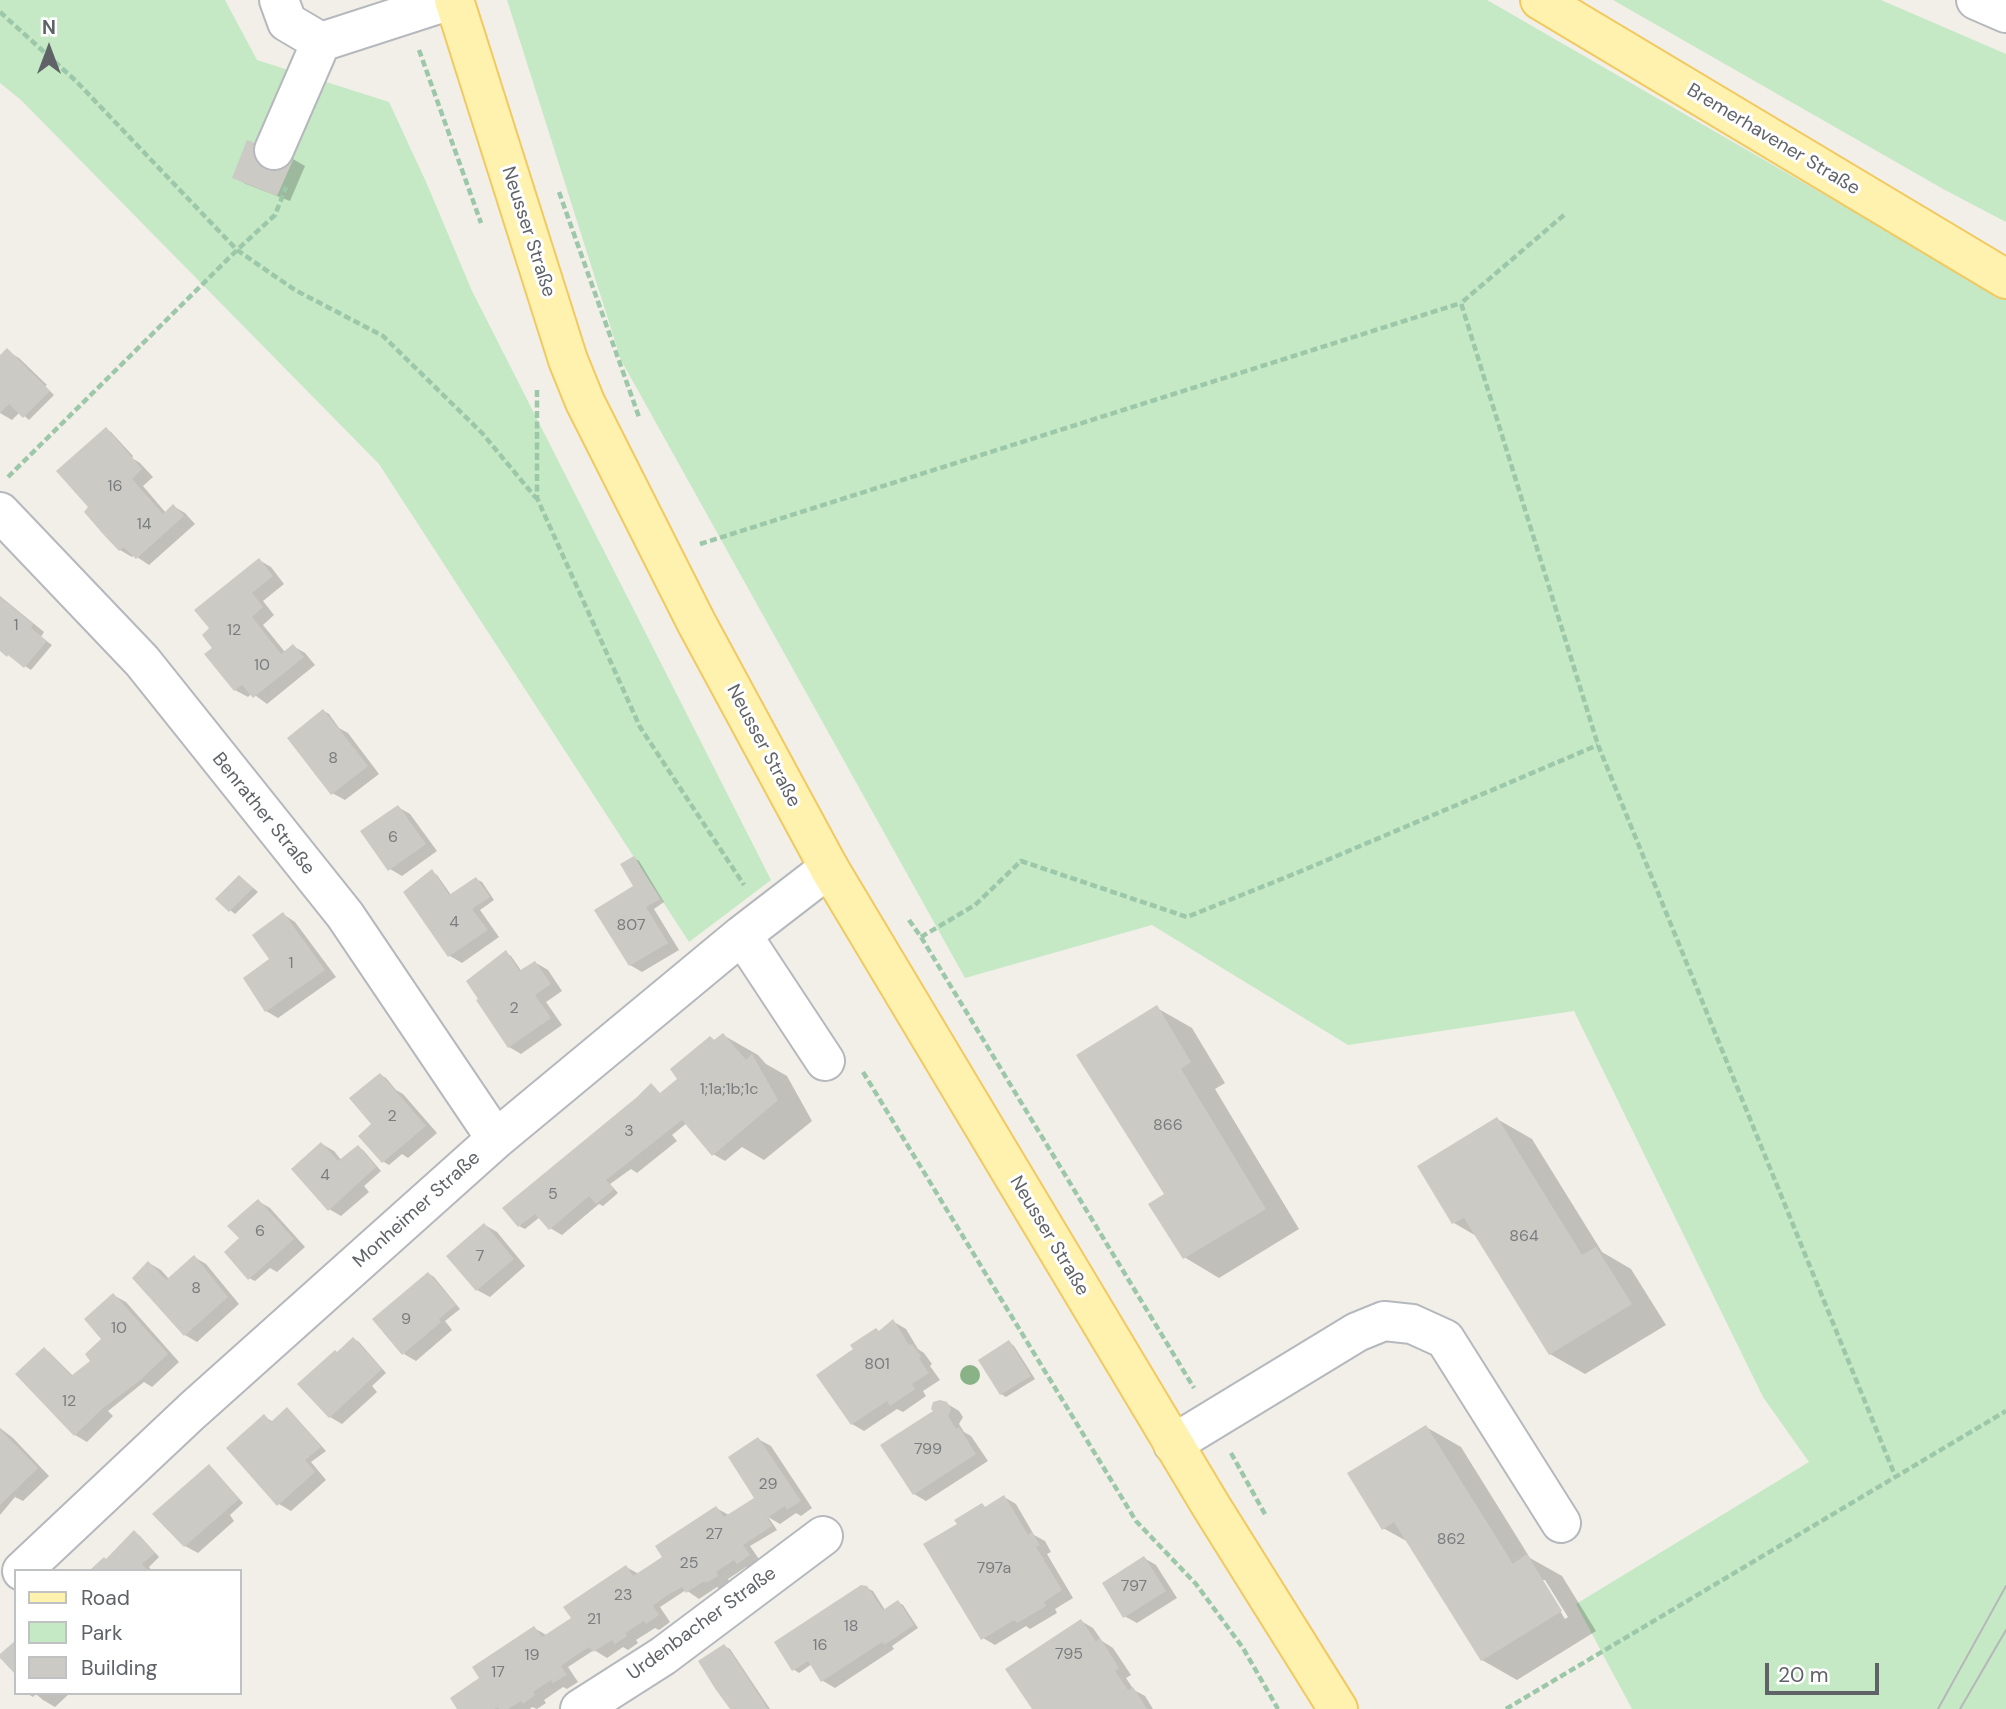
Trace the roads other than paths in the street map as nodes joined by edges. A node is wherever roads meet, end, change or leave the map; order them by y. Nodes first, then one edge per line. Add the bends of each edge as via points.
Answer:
1 (279, 0) edge
2 (452, 0) edge
3 (1540, 0) edge
4 (1976, 0) edge
5 (2006, 13) edge
6 (321, 42) junction
7 (282, 165) road end
8 (2006, 279) edge
9 (0, 512) edge
10 (829, 868) junction
11 (754, 926) junction
12 (843, 1065) road end
13 (496, 1139) junction
14 (1173, 1444) junction
15 (1560, 1523) dead end
16 (824, 1536) dead end
17 (24, 1569) edge
18 (14, 1578) edge
19 (0, 1591) edge
20 (580, 1709) edge
21 (1338, 1709) edge

1 - 6 street via 287,22
2 - 6 street
2 - 10 main road, Neusser Straße via 585,402 696,622
3 - 8 main road, Bremerhavener Straße
4 - 5 street
6 - 7 street
9 - 13 street, Benrather Straße via 142,661 345,915
10 - 11 street, Monheimer Straße
10 - 14 main road, Neusser Straße
11 - 12 street
11 - 13 street, Monheimer Straße
13 - 17 street, Monheimer Straße via 192,1411
14 - 15 street via 1357,1332 1384,1321 1412,1324 1445,1339
14 - 21 main road, Neusser Straße
16 - 20 street, Urdenbacher Straße via 663,1656
18 - 19 street

